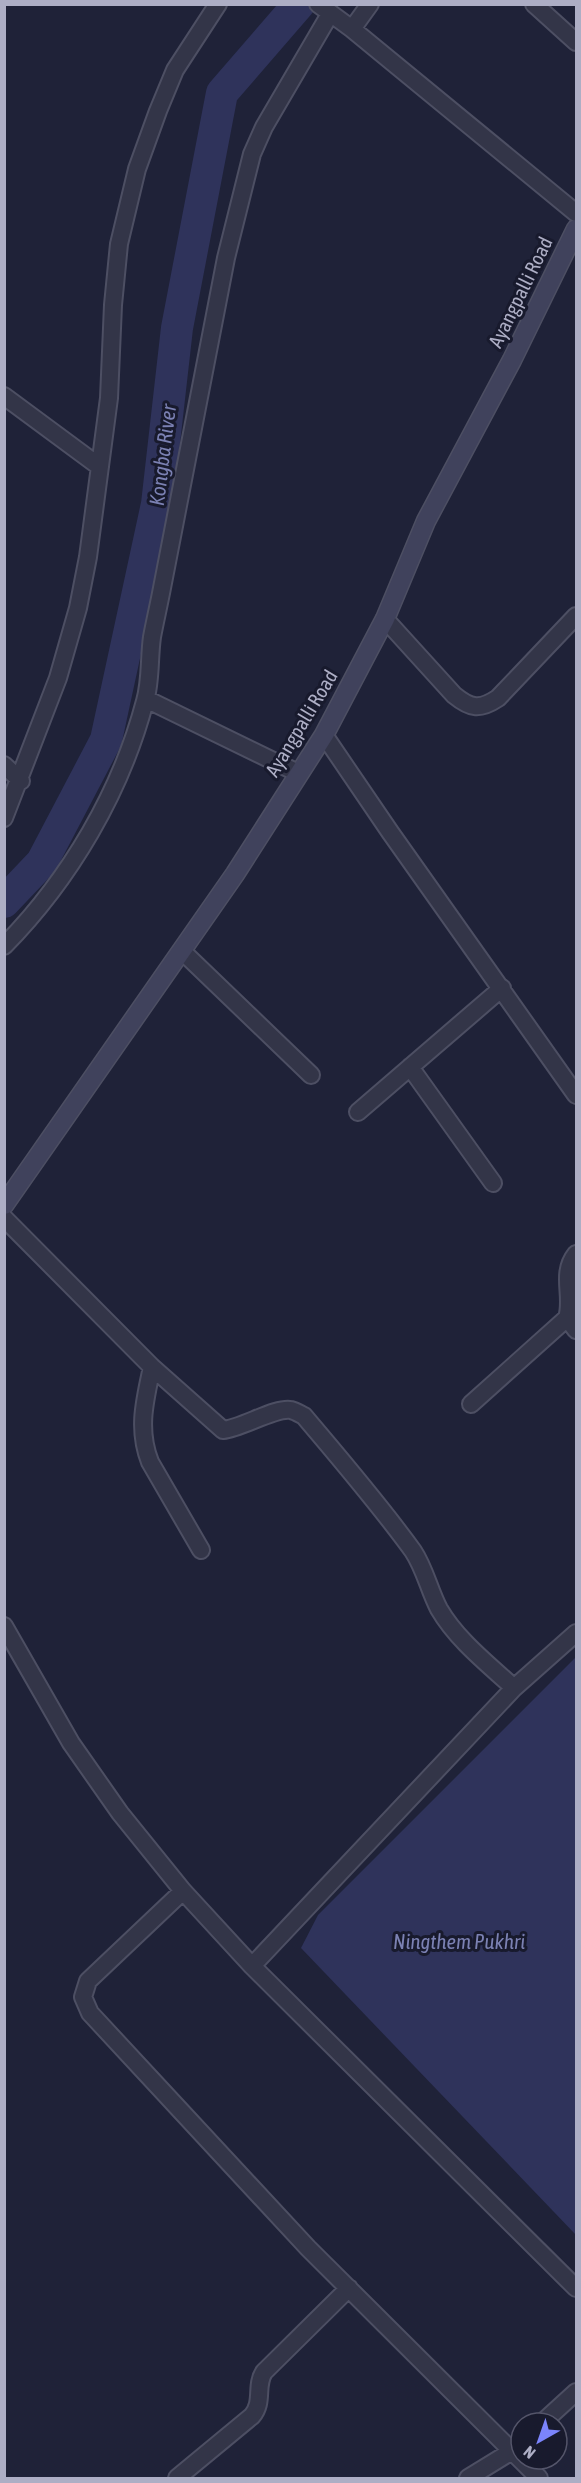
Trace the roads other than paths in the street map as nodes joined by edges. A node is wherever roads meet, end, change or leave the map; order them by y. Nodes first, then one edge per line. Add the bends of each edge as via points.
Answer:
1 (218, 4) edge
2 (370, 4) edge
3 (534, 4) edge
4 (323, 8) edge
5 (352, 29) junction
6 (576, 42) edge
7 (576, 213) edge
8 (576, 229) edge
9 (4, 396) edge
10 (100, 467) junction
11 (576, 616) edge
12 (386, 619) junction
13 (146, 699) junction
14 (324, 735) junction
15 (4, 765) edge
16 (298, 773) junction
17 (21, 781) junction
18 (4, 818) edge
19 (4, 945) edge
20 (182, 951) junction
21 (502, 988) junction
22 (410, 1067) junction
23 (311, 1075) dead end
24 (575, 1091) edge
25 (358, 1112) dead end
26 (493, 1183) dead end
27 (4, 1205) edge
28 (4, 1218) edge
29 (576, 1254) edge
30 (572, 1324) edge
31 (152, 1366) junction
32 (471, 1404) dead end
33 (201, 1550) dead end
34 (4, 1626) edge
35 (576, 1633) edge
36 (514, 1688) junction
37 (183, 1891) junction
38 (252, 1966) junction
39 (349, 2288) junction
40 (576, 2288) edge
41 (576, 2392) edge
42 (555, 2411) edge
43 (509, 2440) edge
44 (509, 2452) edge
45 (177, 2478) edge
46 (468, 2478) edge

1 - 10 street via 176,70 137,169 119,244 109,398
2 - 5 street
3 - 6 street
4 - 5 street
4 - 13 street via 264,127 247,173 226,258 154,627
5 - 7 street
8 - 12 street, Ayangpalli Road via 426,521
9 - 10 street
10 - 17 street via 78,608
11 - 12 street via 498,698 477,707 454,695
12 - 14 street, Ayangpalli Road
13 - 16 street
13 - 19 street via 126,758 94,823 48,896
14 - 16 street, Ayangpalli Road
14 - 21 street
15 - 17 street
16 - 20 street, Ayangpalli Road
17 - 18 street
20 - 23 street
20 - 27 street, Ayangpalli Road
21 - 22 street
21 - 24 street
22 - 25 street
22 - 26 street
28 - 31 street
29 - 30 street via 567,1273
30 - 32 street
31 - 33 street via 143,1409 144,1446
31 - 36 street via 223,1430 284,1410 304,1416 413,1551 438,1607 457,1635
34 - 37 street via 71,1743 120,1813
35 - 36 street
36 - 38 street
37 - 38 street
37 - 39 street via 88,1981 83,1998 86,2006 246,2182
38 - 40 street
39 - 43 street
39 - 45 street via 264,2372 260,2403 252,2416
41 - 42 street
44 - 46 street

